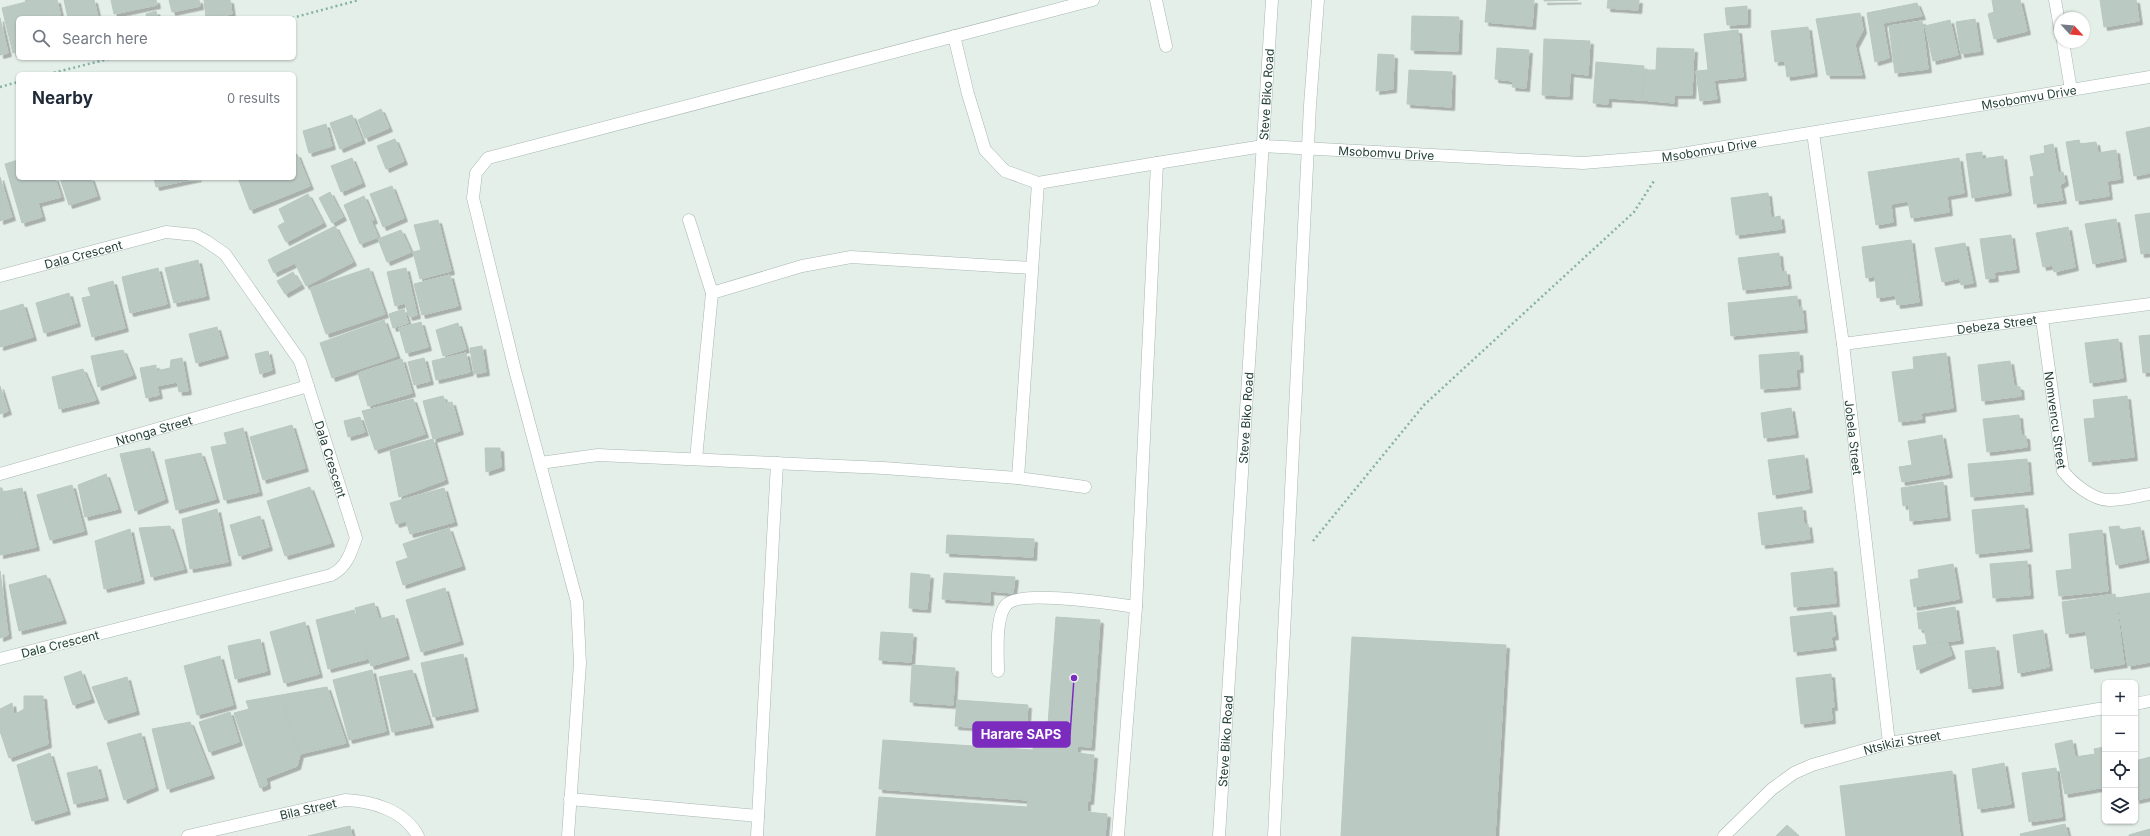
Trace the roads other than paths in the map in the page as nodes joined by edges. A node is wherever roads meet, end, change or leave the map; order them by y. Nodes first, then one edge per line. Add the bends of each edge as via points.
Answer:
1 (1092, 0) edge
2 (1156, 0) edge
3 (1272, 0) edge
4 (1318, 0) edge
5 (2055, 0) edge
6 (2057, 12) edge
7 (954, 36) junction
8 (1166, 46) dead end
9 (2063, 48) edge
10 (2150, 77) edge
11 (2071, 90) junction
12 (1813, 133) junction
13 (1263, 146) junction
14 (1308, 149) junction
15 (1157, 163) junction
16 (1038, 183) junction
17 (689, 220) dead end
18 (1032, 268) junction
19 (0, 276) edge
20 (712, 292) junction
21 (2150, 304) edge
22 (2042, 319) junction
23 (1843, 344) junction
24 (308, 386) junction
25 (696, 459) junction
26 (540, 463) junction
27 (777, 463) junction
28 (0, 474) edge
29 (1018, 478) junction
30 (1085, 487) dead end
31 (2150, 494) edge
32 (1136, 607) junction
33 (0, 659) edge
34 (998, 671) dead end
35 (2150, 701) edge
36 (2138, 703) edge
37 (2102, 708) edge
38 (1889, 742) junction
39 (570, 800) junction
40 (758, 816) junction
41 (188, 836) edge
42 (418, 836) edge
43 (568, 836) edge
44 (757, 836) edge
45 (1118, 836) edge
46 (1219, 836) edge
47 (1274, 836) edge
48 (1724, 836) edge

1 - 7 street
2 - 8 street
3 - 13 street, Steve Biko Road
4 - 14 street
5 - 6 street
7 - 16 street via 985,150 1005,172
7 - 26 street via 488,158 476,173 473,198
9 - 11 street
10 - 11 street, Msobomvu Drive
11 - 12 street, Msobomvu Drive
12 - 14 street, Msobomvu Drive via 1669,156 1583,163
12 - 23 street, Jobela Street
13 - 14 street, Msobomvu Drive
13 - 15 street, Msobomvu Drive
13 - 46 street, Steve Biko Road
14 - 47 street
15 - 16 street, Msobomvu Drive
15 - 32 street
16 - 18 street
17 - 20 street
18 - 20 street via 851,258 802,266
18 - 29 street
19 - 24 street, Dala Crescent via 166,232 195,236 206,240 225,254 300,362
20 - 25 street
21 - 22 street, Debeza Street
22 - 23 street, Debeza Street
22 - 31 street, Nomvencu Street via 2063,471 2089,494 2108,501
23 - 38 street, Jobela Street
24 - 28 street, Ntonga Street
24 - 33 street, Dala Crescent via 356,532 350,554 336,572
25 - 26 street via 598,455
25 - 27 street
26 - 39 street via 576,602 580,663
27 - 29 street
27 - 40 street
29 - 30 street
32 - 34 street via 1035,597 1017,599 1007,604 1001,615
32 - 45 street
35 - 36 street
37 - 38 street, Ntsikizi Street
38 - 48 street, Ntsikizi Street via 1812,765 1794,773 1772,788
39 - 40 street
39 - 43 street
40 - 44 street
41 - 42 street, Bila Street via 345,800 363,801 385,807 401,816

